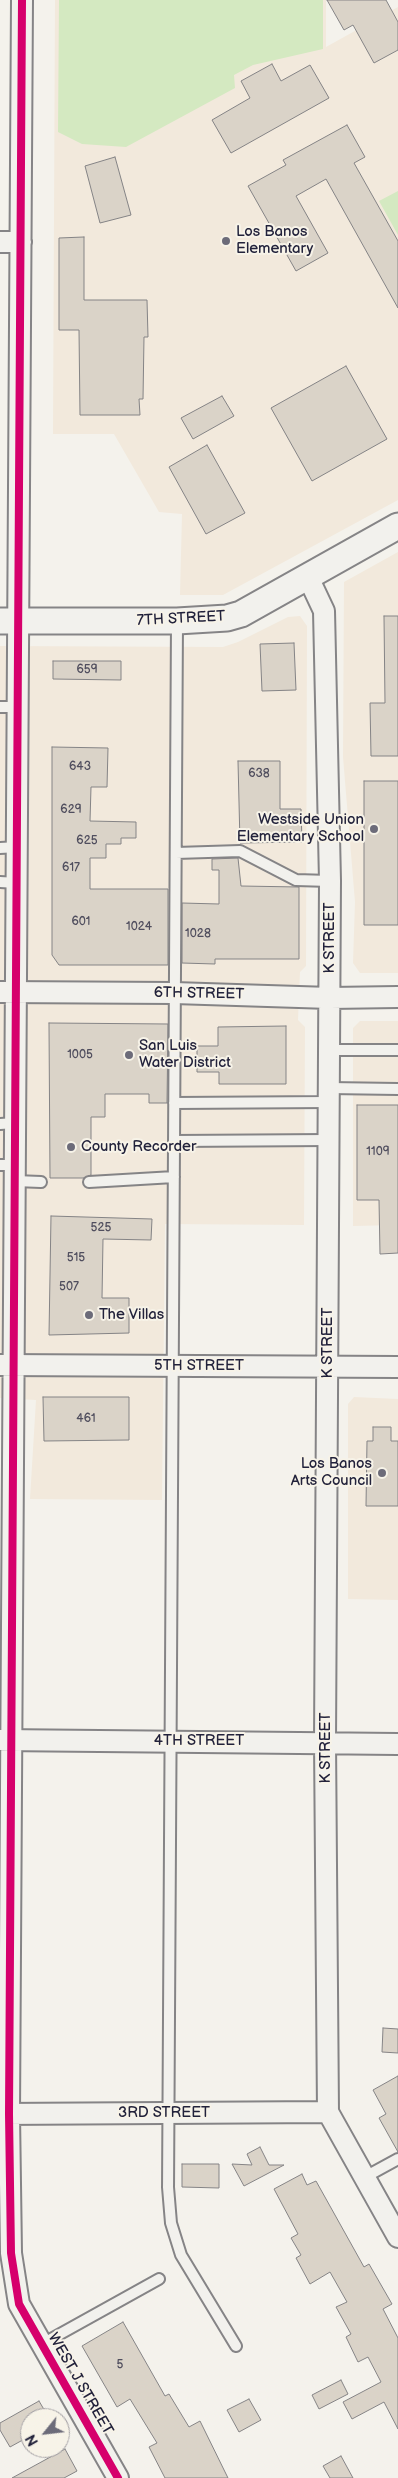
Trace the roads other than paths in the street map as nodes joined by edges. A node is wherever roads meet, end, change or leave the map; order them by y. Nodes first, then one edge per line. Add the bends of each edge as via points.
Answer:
1 (22, 0) edge
2 (0, 242) edge
3 (21, 242) junction
4 (398, 526) edge
5 (308, 577) junction
6 (9, 621) edge
7 (177, 621) junction
8 (9, 707) edge
9 (9, 848) edge
10 (176, 853) junction
11 (330, 881) junction
12 (8, 883) edge
13 (8, 992) edge
14 (174, 993) junction
15 (398, 997) edge
16 (330, 998) junction
17 (329, 1050) junction
18 (398, 1050) edge
19 (398, 1089) edge
20 (329, 1095) junction
21 (174, 1103) junction
22 (8, 1123) edge
23 (329, 1140) junction
24 (174, 1141) junction
25 (10, 1170) edge
26 (174, 1177) junction
27 (41, 1182) dead end
28 (89, 1182) dead end
29 (7, 1283) edge
30 (7, 1323) edge
31 (7, 1365) edge
32 (173, 1366) junction
33 (328, 1366) junction
34 (398, 1367) edge
35 (6, 1740) edge
36 (170, 1741) junction
37 (325, 1741) junction
38 (398, 1744) edge
39 (328, 2112) junction
40 (168, 2113) junction
41 (4, 2114) edge
42 (398, 2159) edge
43 (365, 2177) junction
44 (398, 2237) edge
45 (158, 2279) dead end
46 (42, 2344) junction
47 (236, 2346) dead end
48 (118, 2478) edge

1 - 3 street
2 - 3 street
3 - 6 street
4 - 5 street, 7TH STREET
5 - 7 street, 7TH STREET via 241,614
5 - 11 street, K STREET via 324,611
6 - 7 street, 7TH STREET
6 - 8 street
7 - 10 lane
8 - 9 street
9 - 12 street
10 - 11 lane via 240,851 296,880
10 - 14 lane
11 - 16 street, K STREET
12 - 13 street
13 - 14 street, 6TH STREET
13 - 22 street
14 - 16 street, 6TH STREET
14 - 21 lane
15 - 16 street, 6TH STREET
16 - 17 street, K STREET
17 - 18 lane
17 - 20 street, K STREET
19 - 20 lane
20 - 21 lane
20 - 23 street, K STREET
21 - 24 lane
22 - 25 street
23 - 24 lane
23 - 33 street, K STREET
24 - 26 lane
25 - 27 lane
25 - 29 street
26 - 28 lane
26 - 32 lane
29 - 30 street
30 - 31 street
31 - 32 street, 5TH STREET
31 - 35 street
32 - 33 street, 5TH STREET
32 - 36 lane
33 - 34 street, 5TH STREET
33 - 37 street, K STREET
35 - 36 street, 4TH STREET
35 - 41 street
36 - 37 street, 4TH STREET
36 - 40 lane
37 - 38 street, 4TH STREET
37 - 39 street, K STREET
39 - 40 street, 3RD STREET
39 - 43 street
40 - 41 street, 3RD STREET
40 - 47 lane via 171,2223 181,2255
41 - 46 street, WEST J STREET via 12,2253 19,2304
42 - 43 lane
43 - 44 street
45 - 46 lane
46 - 48 street, WEST J STREET

